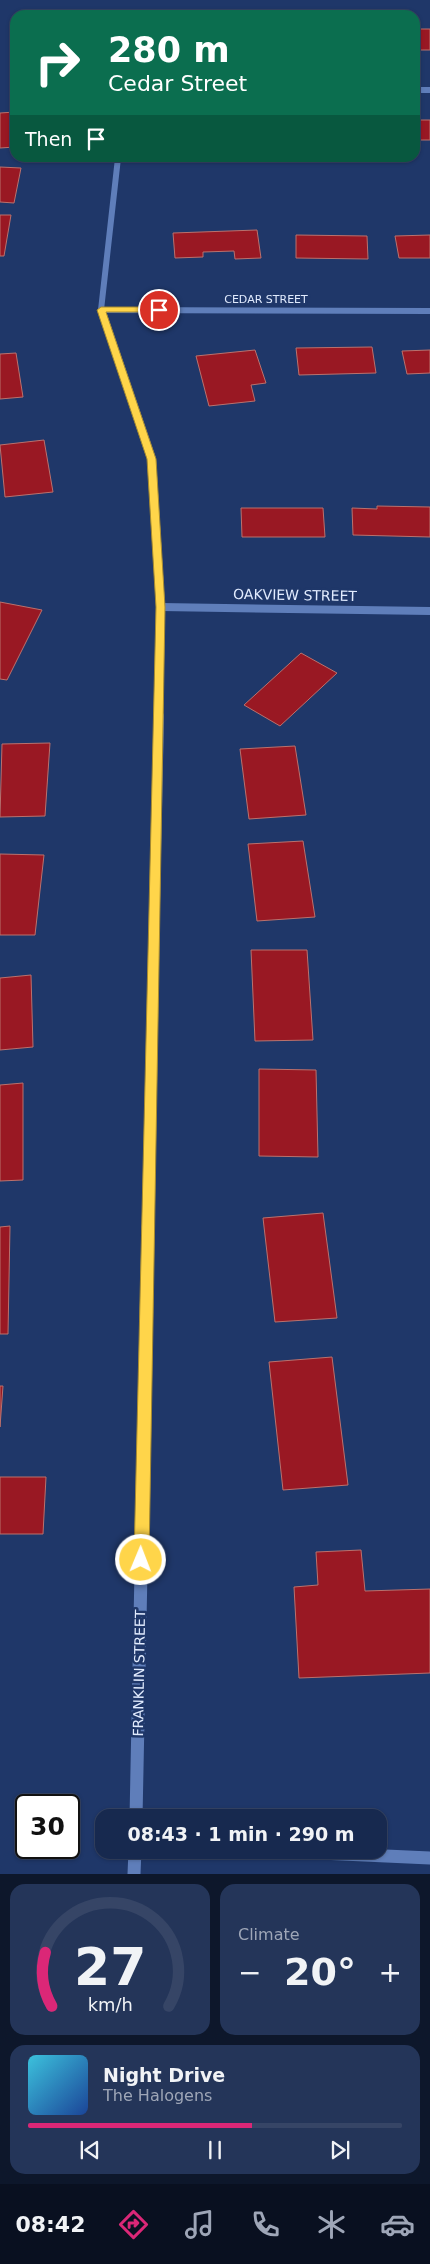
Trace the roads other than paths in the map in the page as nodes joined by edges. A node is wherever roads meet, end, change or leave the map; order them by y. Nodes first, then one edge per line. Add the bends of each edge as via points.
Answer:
1 (118, 162) edge
2 (101, 310) junction
3 (430, 311) edge
4 (161, 607) junction
5 (430, 611) edge
6 (136, 1809) edge
7 (387, 1856) edge
8 (430, 1858) edge
9 (135, 1859) edge
10 (134, 1874) edge

1 - 2 street, FRANKLIN STREET
2 - 3 street, CEDAR STREET
2 - 4 street, FRANKLIN STREET via 152,459
4 - 5 street, OAKVIEW STREET
4 - 6 street, FRANKLIN STREET
7 - 8 street
9 - 10 street

